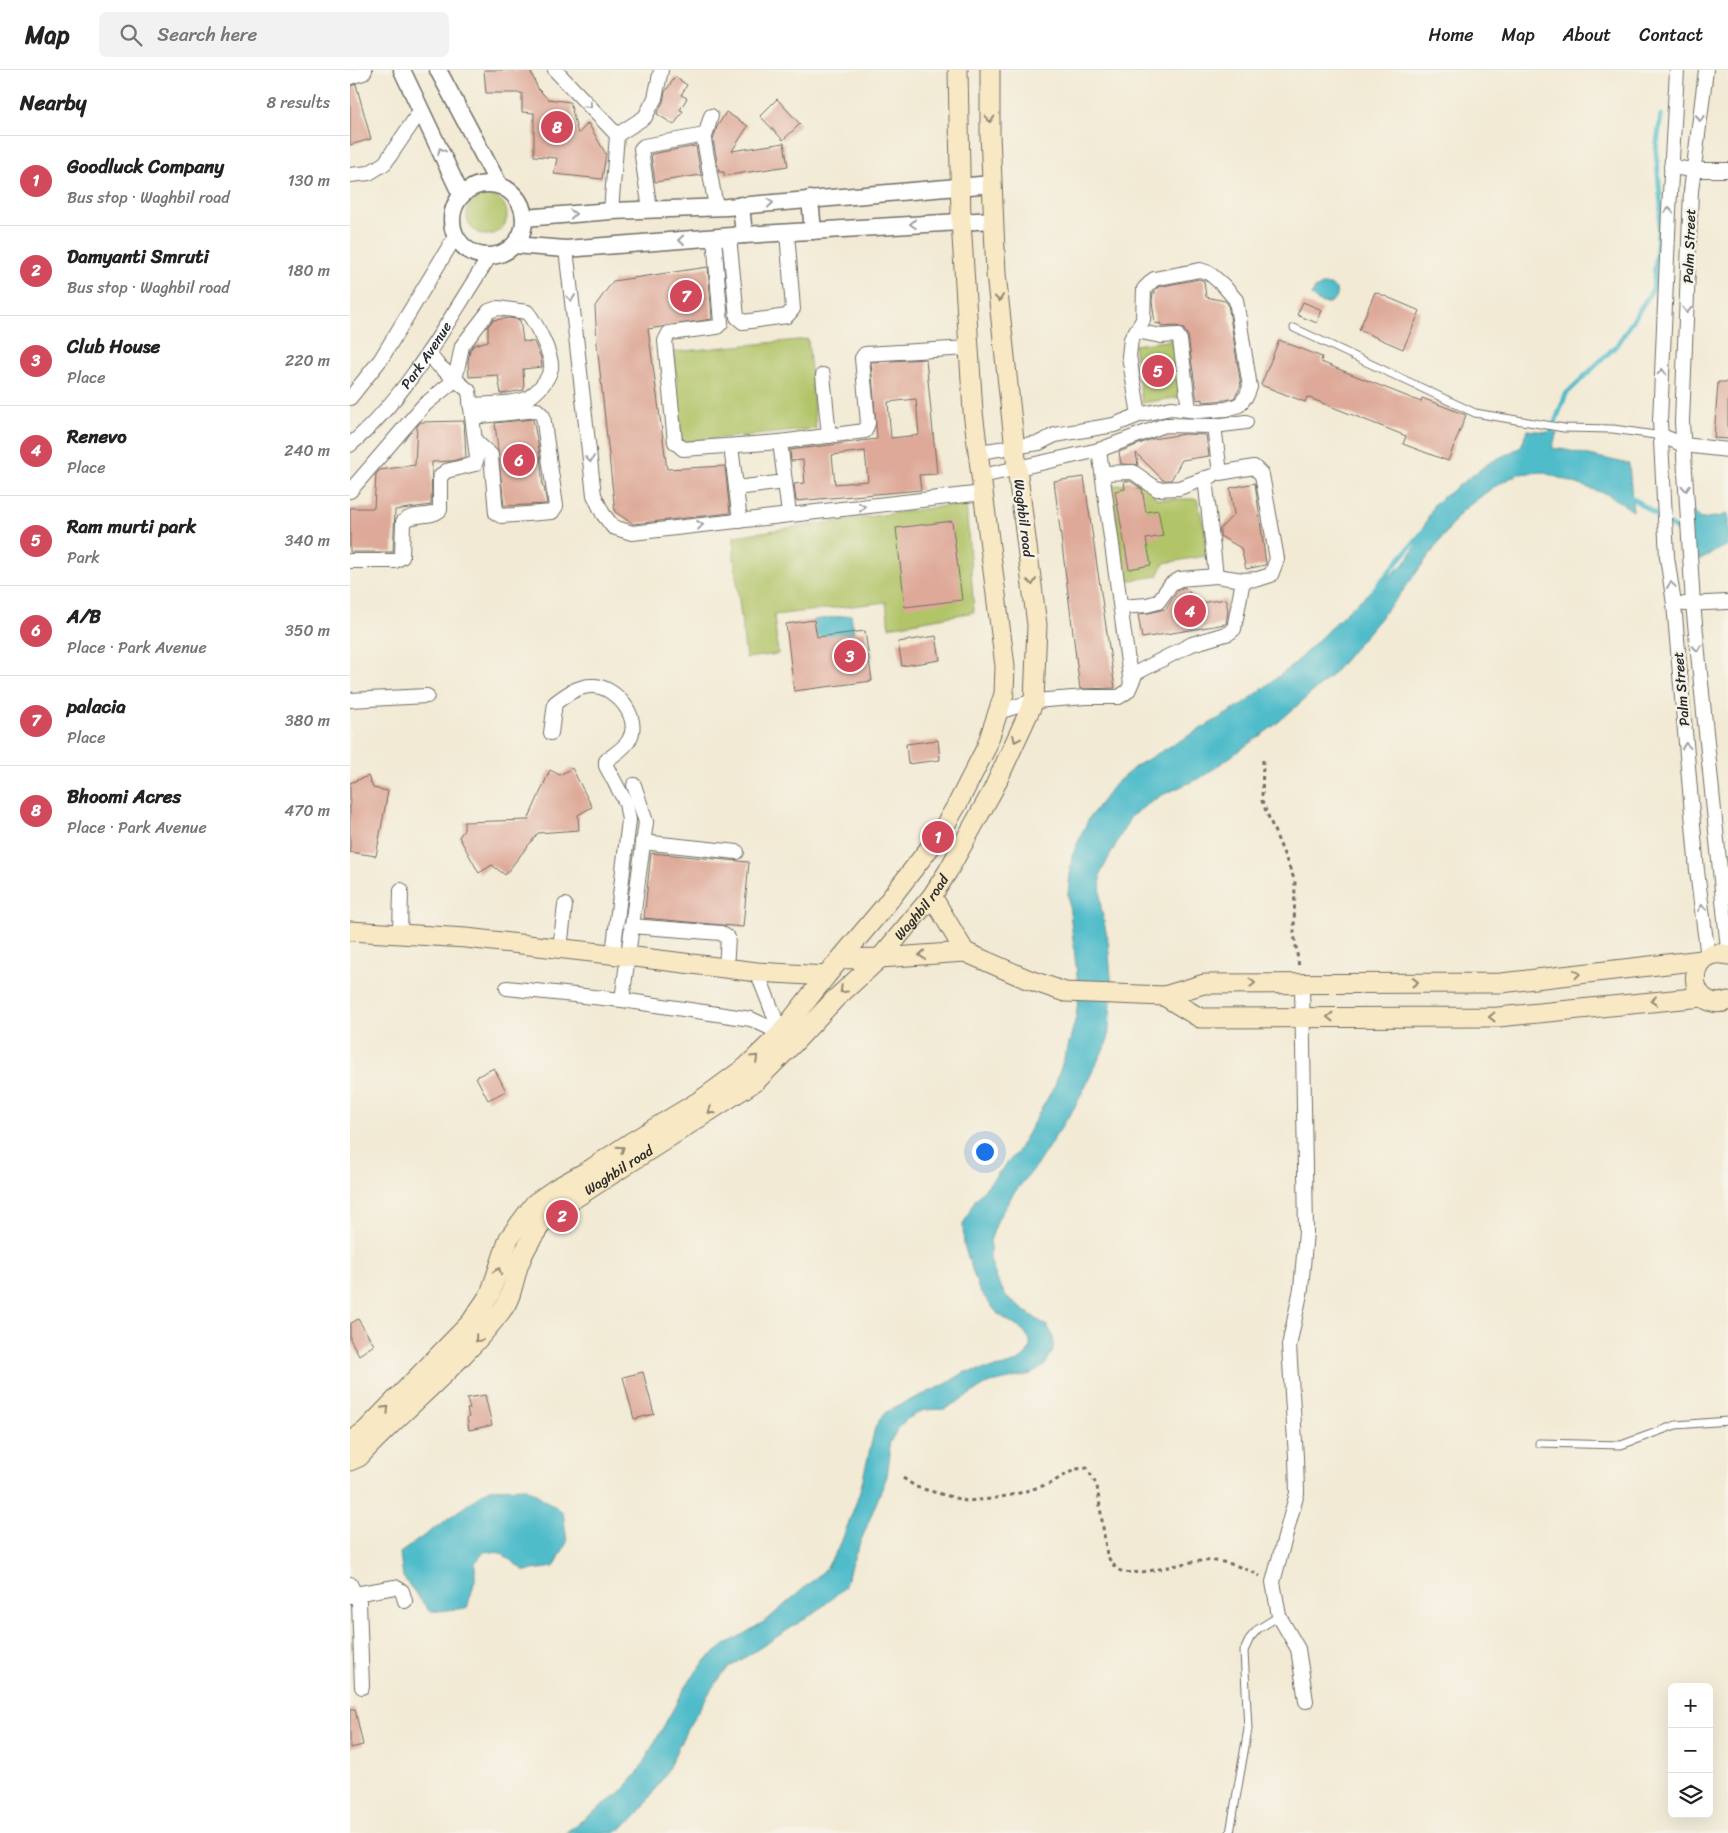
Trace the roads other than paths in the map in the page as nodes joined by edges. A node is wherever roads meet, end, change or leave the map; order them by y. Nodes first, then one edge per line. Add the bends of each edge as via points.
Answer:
1 (365, 70) edge
2 (402, 70) edge
3 (438, 70) edge
4 (555, 70) edge
5 (661, 70) edge
6 (1677, 70) edge
7 (1706, 70) edge
8 (990, 72) edge
9 (958, 73) edge
10 (350, 77) edge
11 (421, 110) junction
12 (711, 116) dead end
13 (617, 135) junction
14 (705, 135) junction
15 (1671, 167) junction
16 (1693, 170) junction
17 (1728, 170) edge
18 (350, 175) edge
19 (992, 184) junction
20 (499, 185) junction
21 (960, 185) junction
22 (461, 195) junction
23 (810, 199) junction
24 (742, 205) junction
25 (716, 207) junction
26 (650, 210) junction
27 (611, 211) junction
28 (524, 218) junction
29 (994, 220) junction
30 (962, 221) junction
31 (813, 231) junction
32 (787, 232) junction
33 (729, 236) junction
34 (455, 237) junction
35 (514, 245) junction
36 (566, 249) junction
37 (490, 256) junction
38 (996, 274) junction
39 (965, 277) junction
40 (1294, 328) dead end
41 (1136, 331) junction
42 (969, 348) junction
43 (428, 353) junction
44 (823, 374) dead end
45 (455, 380) junction
46 (350, 398) edge
47 (1189, 410) junction
48 (471, 411) junction
49 (1139, 415) junction
50 (1246, 422) dead end
51 (1214, 426) junction
52 (829, 436) junction
53 (1662, 436) junction
54 (475, 441) junction
55 (780, 442) junction
56 (350, 444) edge
57 (1684, 445) junction
58 (731, 446) junction
59 (1015, 446) junction
60 (1099, 450) junction
61 (1728, 450) edge
62 (979, 452) junction
63 (1017, 468) junction
64 (1102, 473) junction
65 (1220, 473) junction
66 (1204, 478) junction
67 (785, 482) junction
68 (982, 485) junction
69 (736, 488) junction
70 (350, 491) edge
71 (789, 514) junction
72 (740, 521) junction
73 (350, 561) edge
74 (1216, 576) junction
75 (1243, 580) junction
76 (1728, 602) edge
77 (1674, 604) junction
78 (1693, 604) junction
79 (1121, 607) junction
80 (1131, 685) junction
81 (427, 696) dead end
82 (350, 700) edge
83 (1034, 701) junction
84 (998, 712) junction
85 (551, 732) dead end
86 (634, 785) dead end
87 (642, 842) junction
88 (738, 852) dead end
89 (1723, 852) edge
90 (916, 866) junction
91 (401, 890) dead end
92 (936, 890) junction
93 (565, 905) dead end
94 (631, 926) junction
95 (350, 931) edge
96 (400, 934) junction
97 (560, 949) junction
98 (1728, 949) edge
99 (965, 952) junction
100 (620, 955) junction
101 (1728, 955) edge
102 (880, 958) junction
103 (1705, 958) junction
104 (840, 959) junction
105 (726, 968) junction
106 (757, 972) junction
107 (826, 976) junction
108 (1302, 982) junction
109 (507, 988) dead end
110 (1164, 996) junction
111 (1703, 997) junction
112 (622, 1000) junction
113 (1728, 1001) edge
114 (1303, 1016) junction
115 (787, 1039) junction
116 (551, 1204) junction
117 (509, 1238) junction
118 (525, 1252) junction
119 (483, 1304) junction
120 (496, 1318) junction
121 (436, 1370) junction
122 (1728, 1420) edge
123 (1539, 1443) dead end
124 (353, 1449) edge
125 (352, 1591) edge
126 (405, 1601) dead end
127 (1279, 1616) junction
128 (362, 1687) dead end
129 (1306, 1701) dead end
130 (1230, 1833) edge

1 - 10 street
2 - 11 street
3 - 20 street
4 -> 13 street
5 - 13 street via 655,98 645,117
6 - 15 street, Palm Street
7 -> 16 street, Palm Street
8 - 9 main road
8 -> 19 main road, Waghbil road
9 - 21 main road, Waghbil road
11 - 18 street via 385,163 369,173
22 -> 11 street
12 - 14 street
13 - 27 street
14 - 25 street
14 - 26 street via 641,149
15 - 16 street
53 -> 15 street, Palm Street via 1660,421
16 - 17 street
16 -> 57 street, Palm Street via 1682,422
19 - 21 street
19 - 29 main road, Waghbil road
20 - 22 street via 475,186
20 - 28 street via 514,194 523,209
21 - 23 street
21 - 30 main road, Waghbil road
22 - 34 street via 451,215
24 -> 23 street
23 - 31 street
24 - 25 street
24 - 33 street
25 - 26 street
26 - 27 street
28 -> 27 street
28 - 35 street via 524,228
29 - 30 street
29 - 38 main road, Waghbil road
30 -> 31 street
30 - 39 main road, Waghbil road
31 - 32 street
32 - 33 street
32 - 33 street via 793,309 787,316 742,322 737,317
33 -> 36 street
33 - 58 street via 721,323 716,327 669,333 665,341 676,442 683,449
34 - 37 street via 466,250
34 - 46 street via 381,359
35 - 36 street
35 - 37 street via 499,255
36 -> 72 street via 594,495 603,514 613,527 632,533
37 - 43 street, Park Avenue
38 - 39 main road
38 -> 59 main road, Waghbil road
39 - 42 main road, Waghbil road
40 - 53 lane via 1475,413 1564,428 1614,429
41 - 47 street via 1160,336 1176,335 1180,340
41 - 47 street via 1143,320 1144,289 1154,279 1200,270 1209,273 1236,300 1250,387 1247,396 1239,405 1227,409
41 - 49 street via 1131,339 1129,356
42 - 52 street via 865,354 862,358 868,423 865,431
42 - 62 main road, Waghbil road
43 - 45 street
43 - 56 street, Park Avenue via 402,390
44 - 52 street
45 - 48 street via 468,391
45 - 48 street via 462,346 489,311 498,308 527,312 534,319 551,365 548,378 527,398
45 - 70 street via 423,406
47 - 49 street via 1171,408
48 - 54 street
48 - 54 street via 537,410 543,416 556,506 552,512 501,516 496,513 491,455
49 - 59 street via 1114,425
50 - 51 street
51 - 60 street via 1165,425
51 - 65 street
52 - 55 street
53 - 57 street
77 -> 53 street, Palm Street via 1667,557
54 - 73 street via 475,464 446,471 440,477 440,510 434,515 407,518 403,522 402,556 395,561
55 - 58 street
55 - 67 street
57 - 61 street
57 -> 78 street, Palm Street
58 - 69 street
59 - 62 street
59 - 63 main road, Waghbil road
60 - 63 street
60 - 64 street
62 - 68 main road, Waghbil road
63 - 68 street
63 -> 83 main road, Waghbil road via 1037,625
64 - 66 street via 1133,472 1157,489 1179,488
64 - 79 street
65 - 66 street
65 - 75 street via 1254,467 1262,475 1277,559 1271,575
66 - 74 street
67 - 69 street
67 - 71 street
71 -> 68 street
68 - 84 main road, Waghbil road via 1005,666 1004,694
69 - 72 street
71 - 72 street
74 - 75 street
74 - 79 street via 1180,579 1171,584 1158,602
75 - 80 street via 1234,629 1192,644 1136,674
76 - 78 street
77 - 78 street
103 -> 77 street, Palm Street
78 -> 89 street, Palm Street
79 - 80 street
80 - 83 street via 1119,697
81 - 82 street
83 - 84 street
83 -> 92 main road, Waghbil road via 993,790
84 - 90 main road, Waghbil road via 986,748 957,805
85 - 100 street via 555,703 577,688 606,688 628,709 632,735 606,761 626,802 629,820
86 - 87 street via 646,822
87 - 88 street
87 - 94 street
89 - 98 street, Palm Street
90 - 92 main road
90 - 104 main road, Waghbil road
91 - 96 street
92 - 99 main road
92 - 102 main road, Waghbil road
93 - 97 street
94 - 100 street
94 - 105 street via 721,933 728,938
95 - 96 main road
96 - 97 main road
97 - 100 main road
99 -> 102 main road
99 - 110 main road via 1066,992
100 - 105 main road
100 - 112 street
101 - 103 main road via 1714,954
102 - 104 main road
102 -> 115 main road, Waghbil road
108 -> 103 main road via 1501,982
103 - 111 main road via 1694,975 1697,990
104 - 107 main road, Waghbil road
105 - 106 main road
106 - 107 main road
106 - 115 street
107 - 115 main road, Waghbil road
110 -> 108 main road via 1204,984
108 - 114 street
109 - 112 street
110 - 114 main road via 1200,1018
111 - 113 main road via 1717,1003
111 -> 114 main road via 1498,1017
112 - 115 street via 751,1019
114 - 127 street via 1306,1232 1301,1289 1289,1346 1297,1493 1273,1582
115 - 116 main road, Waghbil road via 746,1067 726,1091 595,1176 555,1189
116 - 117 main road, Waghbil road via 535,1203
116 - 118 main road, Waghbil road via 549,1216 535,1232
117 - 118 main road
119 -> 117 main road, Waghbil road via 490,1294
118 - 120 main road, Waghbil road via 504,1308
119 - 120 main road
119 - 121 main road, Waghbil road
120 -> 121 main road, Waghbil road via 472,1347
121 - 124 main road, Waghbil road via 365,1431
122 - 123 lane via 1676,1425 1621,1445
125 - 126 street via 395,1587 402,1591
125 - 128 street via 359,1602
127 - 129 street via 1298,1649
127 - 130 lane via 1258,1629 1244,1650 1248,1729

